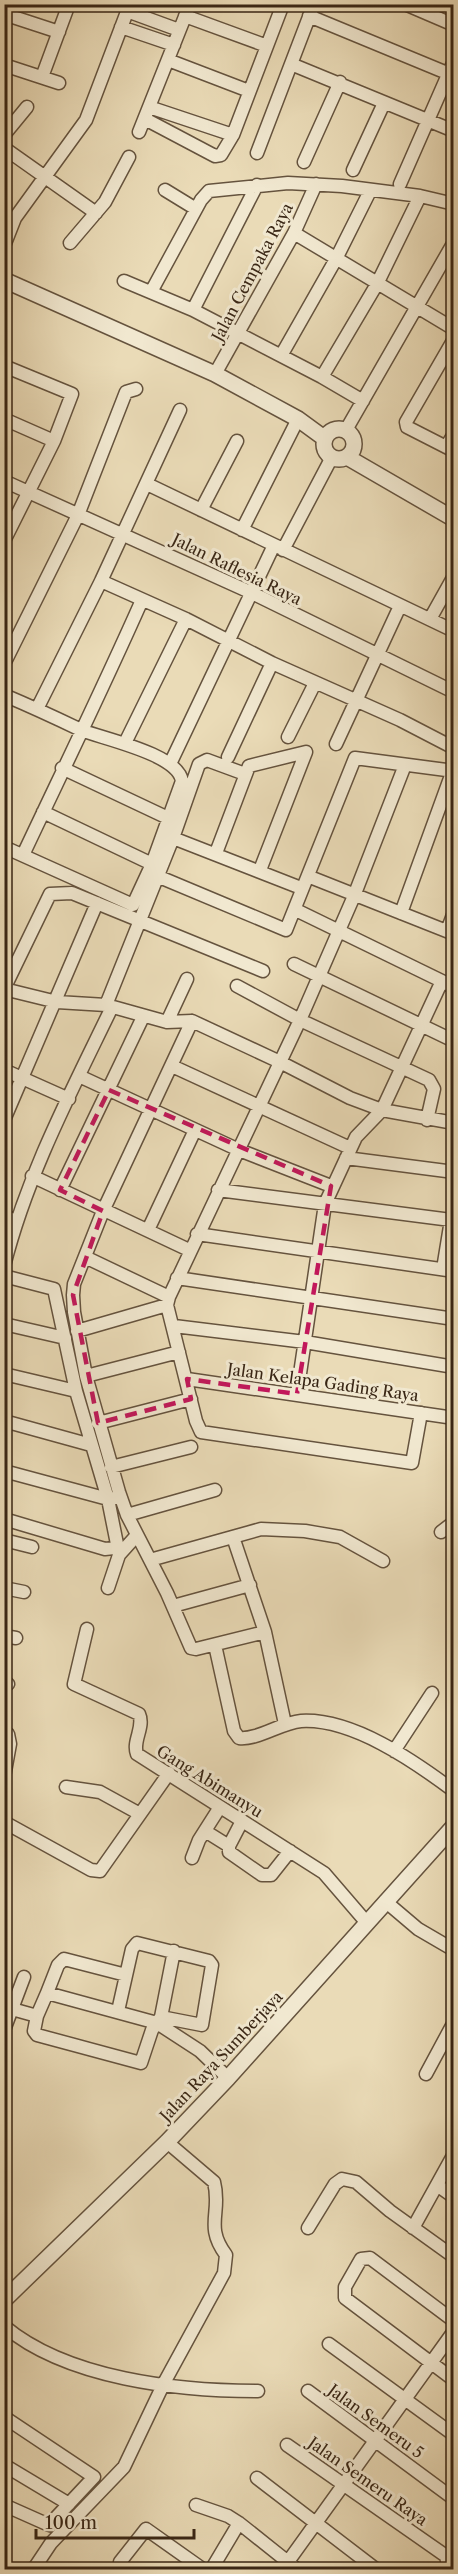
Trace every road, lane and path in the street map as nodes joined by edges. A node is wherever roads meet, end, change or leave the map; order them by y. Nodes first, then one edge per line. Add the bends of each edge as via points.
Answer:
1 (69, 4) edge
2 (283, 4) edge
3 (405, 4) edge
4 (128, 8) edge
5 (187, 10) edge
6 (311, 10) edge
7 (4, 14) edge
8 (453, 25) edge
9 (121, 27) junction
10 (179, 30) junction
11 (59, 32) junction
12 (174, 45) junction
13 (267, 46) junction
14 (168, 60) junction
15 (453, 61) edge
16 (291, 64) junction
17 (4, 65) edge
18 (447, 73) junction
19 (42, 77) junction
20 (59, 82) dead end
21 (340, 82) junction
22 (249, 91) junction
23 (384, 103) junction
24 (27, 107) dead end
25 (147, 113) junction
26 (428, 120) junction
27 (10, 122) edge
28 (453, 131) edge
29 (139, 132) dead end
30 (4, 135) edge
31 (233, 135) junction
32 (4, 148) edge
33 (257, 153) dead end
34 (129, 157) dead end
35 (304, 162) dead end
36 (353, 170) dead end
37 (44, 176) junction
38 (316, 184) junction
39 (400, 184) dead end
40 (257, 185) junction
41 (165, 190) dead end
42 (370, 191) junction
43 (420, 196) junction
44 (453, 204) edge
45 (196, 209) junction
46 (96, 213) junction
47 (10, 222) edge
48 (294, 233) junction
49 (453, 242) edge
50 (70, 243) dead end
51 (4, 246) edge
52 (336, 259) junction
53 (4, 280) edge
54 (124, 281) dead end
55 (377, 284) junction
56 (151, 292) junction
57 (418, 308) junction
58 (193, 310) junction
59 (453, 329) edge
60 (239, 333) junction
61 (453, 339) edge
62 (282, 354) junction
63 (4, 366) edge
64 (215, 374) junction
65 (322, 377) junction
66 (136, 389) dead end
67 (363, 401) junction
68 (180, 410) dead end
69 (4, 419) edge
70 (298, 419) junction
71 (346, 430) junction
72 (453, 434) edge
73 (324, 438) junction
74 (54, 441) junction
75 (237, 441) dead end
76 (450, 449) edge
77 (344, 455) junction
78 (4, 481) edge
79 (147, 484) junction
80 (28, 492) junction
81 (201, 510) junction
82 (453, 510) edge
83 (78, 515) junction
84 (453, 519) edge
85 (242, 530) junction
86 (123, 533) junction
87 (5, 538) edge
88 (279, 548) junction
89 (453, 576) edge
90 (101, 581) junction
91 (252, 593) junction
92 (142, 600) junction
93 (400, 606) junction
94 (186, 619) junction
95 (430, 619) junction
96 (453, 631) edge
97 (228, 643) junction
98 (378, 657) junction
99 (272, 663) junction
100 (4, 664) edge
101 (315, 683) junction
102 (453, 692) edge
103 (4, 695) edge
104 (357, 700) junction
105 (37, 709) junction
106 (84, 731) junction
107 (288, 737) dead end
108 (125, 743) junction
109 (336, 744) dead end
110 (453, 748) edge
111 (228, 757) dead end
112 (170, 764) junction
113 (405, 765) junction
114 (62, 768) junction
115 (453, 770) edge
116 (245, 774) junction
117 (43, 812) junction
118 (168, 819) junction
119 (173, 838) junction
120 (4, 847) edge
121 (216, 853) junction
122 (23, 855) junction
123 (152, 864) junction
124 (260, 870) junction
125 (157, 876) junction
126 (310, 877) junction
127 (301, 888) junction
128 (354, 896) junction
129 (97, 903) junction
130 (298, 911) dead end
131 (453, 912) edge
132 (401, 913) junction
133 (140, 921) junction
134 (450, 932) edge
135 (338, 933) junction
136 (294, 964) dead end
137 (263, 970) dead end
138 (319, 977) junction
139 (187, 979) dead end
140 (441, 983) junction
141 (237, 986) dead end
142 (453, 987) edge
143 (5, 992) edge
144 (57, 1002) junction
145 (109, 1006) junction
146 (143, 1017) junction
147 (300, 1020) junction
148 (192, 1021) junction
149 (167, 1022) junction
150 (420, 1025) junction
151 (453, 1041) edge
152 (280, 1062) junction
153 (172, 1066) junction
154 (400, 1067) junction
155 (4, 1070) edge
156 (79, 1076) junction
157 (22, 1078) junction
158 (109, 1090) junction
159 (69, 1099) junction
160 (258, 1107) junction
161 (152, 1109) junction
162 (382, 1110) junction
163 (4, 1120) edge
164 (427, 1120) junction
165 (453, 1123) edge
166 (195, 1130) junction
167 (238, 1150) junction
168 (348, 1153) junction
169 (453, 1173) edge
170 (32, 1176) junction
171 (331, 1186) junction
172 (60, 1190) junction
173 (218, 1190) junction
174 (325, 1204) junction
175 (103, 1211) junction
176 (452, 1214) edge
177 (10, 1219) edge
178 (148, 1230) junction
179 (197, 1234) junction
180 (189, 1250) junction
181 (318, 1251) junction
182 (85, 1257) junction
183 (4, 1266) edge
184 (448, 1270) edge
185 (4, 1276) edge
186 (177, 1278) junction
187 (312, 1297) junction
188 (168, 1301) junction
189 (453, 1319) edge
190 (4, 1324) edge
191 (174, 1326) junction
192 (77, 1331) junction
193 (64, 1338) junction
194 (305, 1342) junction
195 (179, 1352) junction
196 (453, 1367) edge
197 (4, 1374) edge
198 (86, 1376) junction
199 (187, 1379) junction
200 (76, 1390) junction
201 (297, 1394) junction
202 (191, 1399) junction
203 (421, 1413) junction
204 (453, 1418) edge
205 (4, 1421) edge
206 (98, 1423) junction
207 (91, 1445) junction
208 (191, 1447) dead end
209 (111, 1467) junction
210 (4, 1470) edge
211 (215, 1490) dead end
212 (121, 1497) junction
213 (108, 1499) junction
214 (127, 1515) junction
215 (4, 1519) edge
216 (453, 1522) edge
217 (4, 1527) edge
218 (441, 1532) dead end
219 (137, 1535) junction
220 (233, 1537) junction
221 (4, 1540) edge
222 (32, 1547) dead end
223 (119, 1556) junction
224 (150, 1560) junction
225 (383, 1561) dead end
226 (250, 1585) junction
227 (4, 1588) edge
228 (108, 1588) dead end
229 (24, 1592) dead end
230 (173, 1606) junction
231 (87, 1629) dead end
232 (266, 1632) junction
233 (215, 1645) junction
234 (432, 1693) dead end
235 (285, 1724) junction
236 (4, 1732) edge
237 (394, 1751) junction
238 (169, 1773) junction
239 (4, 1777) edge
240 (66, 1787) dead end
241 (453, 1791) edge
242 (220, 1807) junction
243 (140, 1814) junction
244 (242, 1821) junction
245 (4, 1822) edge
246 (453, 1826) edge
247 (205, 1831) junction
248 (229, 1846) junction
249 (290, 1851) junction
250 (192, 1858) dead end
251 (386, 1901) junction
252 (367, 1923) junction
253 (452, 1945) edge
254 (174, 1951) junction
255 (126, 1975) junction
256 (24, 1977) dead end
257 (46, 1992) junction
258 (12, 2009) junction
259 (118, 2011) junction
260 (37, 2016) junction
261 (159, 2020) junction
262 (453, 2022) edge
263 (4, 2030) edge
264 (426, 2074) dead end
265 (228, 2078) junction
266 (167, 2142) junction
267 (453, 2154) edge
268 (436, 2185) junction
269 (453, 2198) edge
270 (308, 2228) dead end
271 (413, 2228) junction
272 (453, 2257) edge
273 (4, 2300) edge
274 (453, 2321) edge
275 (4, 2326) edge
276 (453, 2331) edge
277 (329, 2344) dead end
278 (430, 2363) junction
279 (453, 2380) edge
280 (164, 2384) junction
281 (258, 2391) dead end
282 (308, 2391) dead end
283 (404, 2400) junction
284 (4, 2417) edge
285 (453, 2435) edge
286 (375, 2441) junction
287 (287, 2445) dead end
288 (4, 2465) edge
289 (257, 2478) dead end
290 (344, 2483) junction
291 (453, 2499) edge
292 (69, 2504) junction
293 (4, 2505) edge
294 (196, 2505) dead end
295 (316, 2522) junction
296 (239, 2523) junction
297 (450, 2563) edge
298 (122, 2567) edge
299 (289, 2567) edge
300 (33, 2570) edge
301 (204, 2570) edge
302 (211, 2570) edge
303 (377, 2570) edge

1 - 11 street
2 - 13 street
3 - 8 street
4 - 9 street
4 - 10 street
5 - 10 street
5 - 13 street
6 - 16 street
6 - 18 street
7 - 11 street
9 - 12 street
9 - 37 street via 86,120
10 - 12 street
11 - 19 street
12 - 14 street
13 - 22 street
14 - 22 street
14 - 25 street
15 - 18 street
16 - 21 street
16 - 33 street
17 - 19 street
18 - 26 street
19 - 20 street
21 - 23 street
21 - 35 street
22 - 31 street
23 - 26 street
23 - 36 street
24 - 27 street
25 - 29 street
25 - 31 street
25 - 31 street via 215,156 225,152
26 - 28 street
26 - 39 street
27 - 30 street
32 - 37 street
34 - 46 street via 117,184
37 - 46 street
37 - 47 street
38 - 40 street
38 - 42 street
38 - 48 street, Jalan Cempaka Raya
40 - 45 street via 209,191
40 - 58 street
41 - 45 street
42 - 43 street
42 - 52 street
43 - 44 street
43 - 55 street
45 - 56 street
46 - 50 street
47 - 51 street
48 - 52 street
48 - 60 street, Jalan Cempaka Raya
49 - 57 street
52 - 55 street
52 - 62 street
53 - 64 street
54 - 56 street
55 - 57 street
55 - 65 street
56 - 58 street
57 - 59 street
57 - 67 street
58 - 60 street
60 - 62 street
60 - 64 street, Jalan Cempaka Raya
61 - 76 street via 406,422 407,427
62 - 65 street
63 - 74 street via 72,394
64 - 70 street
65 - 67 street
66 - 83 street via 126,392
67 - 71 street
68 - 79 street
69 - 74 street
70 - 73 street
70 - 85 street
71 - 73 street via 333,429
71 - 77 street via 354,441
72 - 76 street
73 - 77 street via 326,452
74 - 80 street
75 - 81 street
77 - 82 street
77 - 84 street
77 - 88 street
78 - 80 street, Jalan Raflesia Raya
79 - 81 street
79 - 86 street
80 - 83 street, Jalan Raflesia Raya
80 - 87 street
81 - 85 street
83 - 86 street, Jalan Raflesia Raya
83 - 100 street
85 - 88 street
86 - 90 street
86 - 91 street, Jalan Raflesia Raya
88 - 91 street
88 - 93 street
89 - 95 street
90 - 92 street
90 - 105 street
91 - 97 street
91 - 98 street, Jalan Raflesia Raya
92 - 94 street
92 - 106 street
93 - 95 street
93 - 98 street
94 - 97 street
94 - 108 street
95 - 96 street
97 - 99 street
97 - 112 street
98 - 102 street, Jalan Raflesia Raya
98 - 104 street
99 - 101 street
99 - 111 street
101 - 104 street
101 - 107 street
103 - 105 street
104 - 109 street
104 - 110 street
105 - 106 street
106 - 108 street
106 - 114 street
108 - 112 street
112 - 118 street via 183,781
113 - 115 street
113 - 126 street via 355,758
113 - 128 street
114 - 117 street
114 - 118 street
115 - 132 street
116 - 119 street via 207,759 200,762
116 - 121 street
116 - 124 street via 255,762 306,752
117 - 122 street
117 - 123 street
118 - 123 street
119 - 121 street
119 - 125 street
120 - 122 street
121 - 124 street
122 - 123 street via 130,906 137,902
124 - 127 street
125 - 127 street via 286,930
125 - 133 street
126 - 127 street
126 - 128 street
128 - 132 street
128 - 135 street
129 - 133 street
129 - 143 street via 72,893 50,894
129 - 144 street
130 - 135 street
131 - 134 street
132 - 134 street
133 - 137 street
133 - 145 street
135 - 138 street
135 - 140 street
136 - 138 street
138 - 147 street
138 - 150 street
139 - 149 street
140 - 142 street
140 - 150 street
141 - 147 street
143 - 144 street
144 - 145 street
144 - 157 street
145 - 146 street
145 - 156 street
146 - 149 street
146 - 158 street
147 - 152 street
147 - 154 street
148 - 149 street
148 - 152 street
148 - 153 street
150 - 151 street
150 - 154 street
152 - 160 street
152 - 162 street
153 - 160 street
153 - 161 street
154 - 162 street
154 - 164 street via 434,1084
155 - 157 street
156 - 158 street
156 - 159 street
157 - 159 street
157 - 163 street
158 - 161 street
158 - 172 street
159 - 170 street
160 - 167 street
160 - 168 street
161 - 166 street
161 - 175 street
162 - 164 street
162 - 168 street
164 - 165 street
166 - 167 street
166 - 178 street
167 - 171 street
167 - 173 street
168 - 169 street
168 - 171 street
170 - 172 street
170 - 177 street
171 - 174 street
172 - 175 street
173 - 174 street
173 - 179 street
174 - 176 street
174 - 181 street
175 - 178 street
175 - 182 street
176 - 184 street
177 - 183 street
178 - 180 street
179 - 180 street
179 - 181 street
180 - 186 street
181 - 184 street
181 - 187 street
182 - 188 street
182 - 192 street via 73,1295
185 - 193 street via 54,1289
186 - 187 street
186 - 188 street
187 - 189 street
187 - 194 street
188 - 191 street
188 - 192 street
190 - 193 street
191 - 194 street
191 - 195 street
192 - 198 street
193 - 200 street
194 - 196 street
194 - 201 street
195 - 198 street
195 - 199 street
197 - 200 street
198 - 206 street
199 - 201 street, Jalan Kelapa Gading Raya
199 - 202 street
200 - 207 street
201 - 203 street, Jalan Kelapa Gading Raya
202 - 203 street via 201,1432 412,1463
202 - 206 street
203 - 204 street, Jalan Kelapa Gading Raya
205 - 207 street
206 - 209 street
207 - 213 street
208 - 209 street
209 - 212 street
210 - 213 street
211 - 214 street
212 - 213 street
212 - 214 street
213 - 215 street via 117,1544 114,1548 105,1549
214 - 219 street
216 - 218 street
217 - 223 street via 98,1556
219 - 223 street
219 - 224 street
220 - 224 street
220 - 225 street via 261,1529 313,1532 340,1537
220 - 226 street
221 - 222 street
223 - 228 street
224 - 230 street
226 - 230 street
226 - 232 street
227 - 229 street
230 - 233 street via 191,1648
231 - 238 street, Gang Abimanyu via 74,1684 139,1714 142,1721 136,1752
232 - 233 street
232 - 235 street
233 - 235 street via 238,1738
234 - 237 street
235 - 237 street via 326,1722
236 - 239 street via 10,1744
237 - 241 street
238 - 242 street, Gang Abimanyu
238 - 243 street
240 - 243 street via 100,1792
242 - 244 street, Gang Abimanyu
242 - 247 street
243 - 245 street via 103,1868 96,1871
244 - 248 street
244 - 249 street, Gang Abimanyu
246 - 251 street, Jalan Raya Sumberjaya
247 - 248 street
247 - 250 street
248 - 249 street via 230,1854 265,1876 271,1875
249 - 252 street, Gang Abimanyu via 324,1874
251 - 252 street, Jalan Raya Sumberjaya
251 - 253 street via 418,1929
252 - 265 street, Jalan Raya Sumberjaya
254 - 255 street via 137,1943
254 - 261 street
254 - 261 street via 207,1959 212,1965 201,2025
255 - 257 street via 64,1959 57,1965
255 - 259 street
256 - 258 street
257 - 259 street
257 - 260 street
258 - 260 street
258 - 263 street
259 - 261 street
260 - 261 street via 37,2035 141,2063
261 - 265 street via 201,2051
262 - 264 street
265 - 266 street, Jalan Raya Sumberjaya
266 - 273 street, Jalan Raya Sumberjaya
266 - 280 street via 214,2182 214,2238 227,2262
267 - 268 street
268 - 269 street
268 - 271 street
270 - 271 street via 342,2179 356,2182
271 - 272 street
274 - 278 street via 366,2257 362,2259 343,2293 345,2298
275 - 280 street via 59,2361
276 - 278 street
277 - 283 street
278 - 279 street
278 - 283 street
280 - 281 street
280 - 300 street via 124,2468 51,2543
282 - 286 street, Jalan Semeru 5
283 - 285 street
283 - 286 street
284 - 292 street via 94,2476
286 - 290 street
286 - 291 street, Jalan Semeru 5
287 - 290 street, Jalan Semeru Raya
288 - 292 street
289 - 295 street
290 - 295 street
290 - 297 street, Jalan Semeru Raya
292 - 293 street via 46,2525
294 - 296 street
295 - 299 street
295 - 303 street
296 - 299 street
296 - 302 street
298 - 301 street via 146,2529

